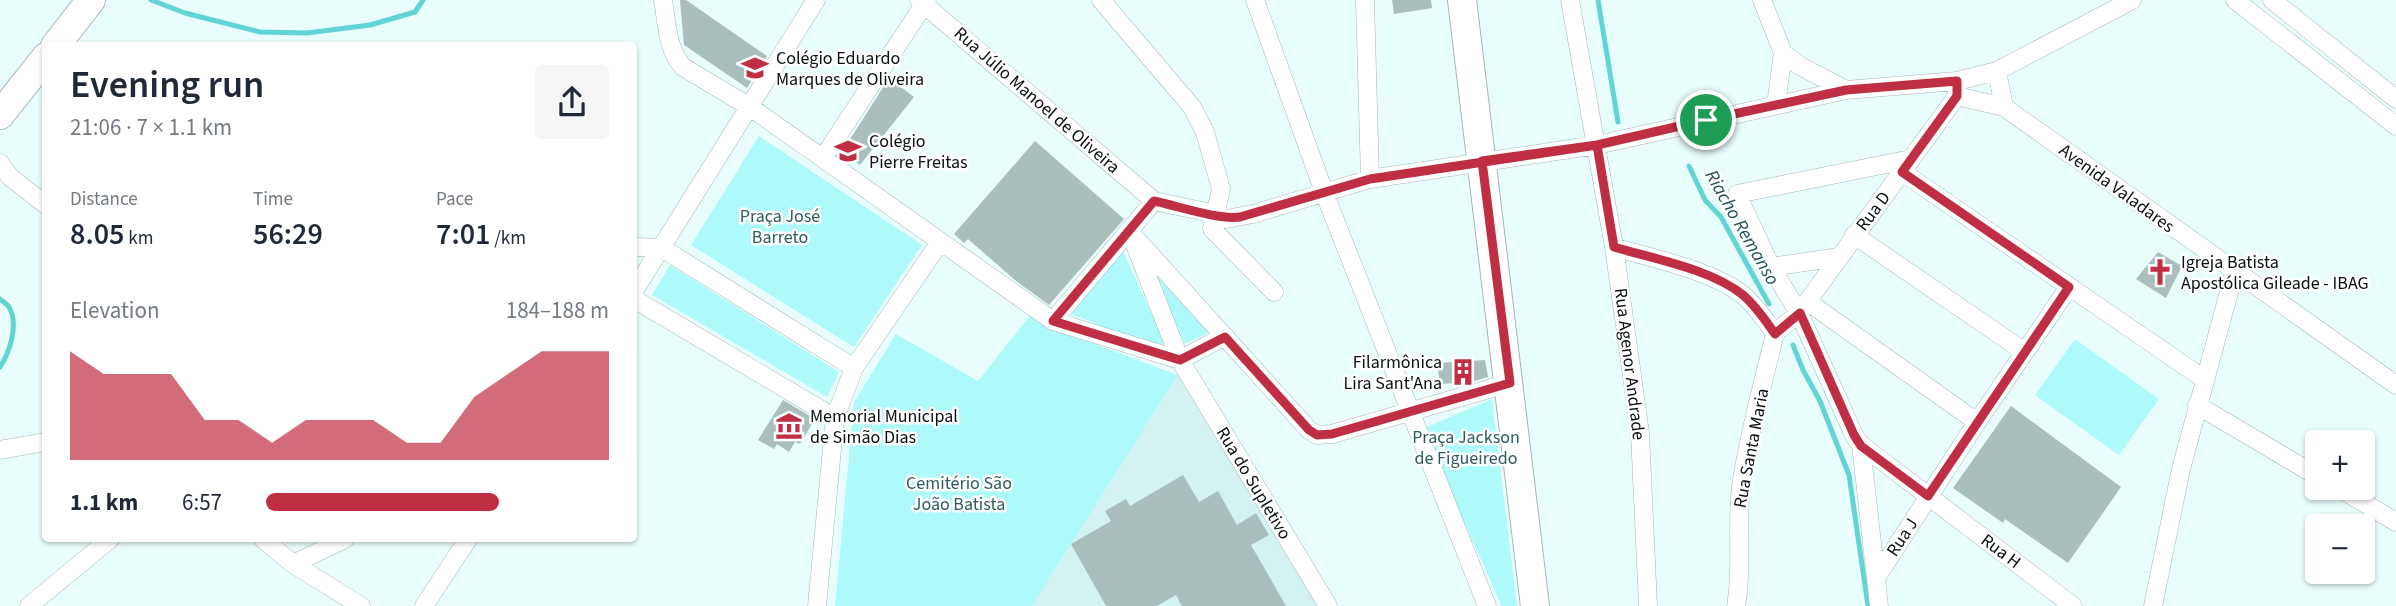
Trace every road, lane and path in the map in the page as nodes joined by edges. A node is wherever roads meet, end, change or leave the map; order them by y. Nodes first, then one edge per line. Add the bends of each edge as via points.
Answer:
1 (90, 0) edge
2 (663, 0) edge
3 (816, 0) edge
4 (1101, 0) edge
5 (1255, 0) edge
6 (1365, 0) edge
7 (1462, 0) edge
8 (1570, 0) edge
9 (1762, 0) edge
10 (2133, 0) edge
11 (2235, 0) edge
12 (2272, 0) edge
13 (924, 1) edge
14 (58, 42) edge
15 (2332, 48) junction
16 (1783, 53) junction
17 (42, 62) edge
18 (2322, 68) junction
19 (1997, 71) junction
20 (1957, 88) junction
21 (1846, 90) junction
22 (2396, 99) edge
23 (1776, 105) junction
24 (750, 107) junction
25 (2004, 107) junction
26 (0, 115) edge
27 (2396, 126) edge
28 (1597, 145) junction
29 (823, 158) junction
30 (1482, 161) junction
31 (0, 163) edge
32 (1907, 166) junction
33 (1370, 179) junction
34 (1324, 192) junction
35 (1154, 201) junction
36 (42, 202) edge
37 (1216, 215) junction
38 (1130, 232) junction
39 (1854, 235) junction
40 (940, 242) junction
41 (637, 247) edge
42 (1614, 247) junction
43 (662, 248) junction
44 (1839, 257) junction
45 (1771, 267) junction
46 (2235, 270) junction
47 (637, 286) edge
48 (2069, 287) junction
49 (1274, 292) dead end
50 (637, 301) edge
51 (1804, 308) junction
52 (1053, 321) junction
53 (1775, 334) junction
54 (1225, 337) junction
55 (2025, 352) junction
56 (1180, 360) junction
57 (854, 368) junction
58 (2204, 379) junction
59 (1510, 383) junction
60 (2396, 385) edge
61 (2197, 405) junction
62 (1412, 412) junction
63 (835, 418) junction
64 (1977, 422) junction
65 (42, 443) edge
66 (1861, 446) junction
67 (0, 450) edge
68 (2305, 468) edge
69 (1928, 496) junction
70 (2359, 500) edge
71 (2396, 522) edge
72 (106, 542) edge
73 (267, 542) edge
74 (339, 542) edge
75 (466, 542) edge
76 (293, 564) junction
77 (1876, 578) junction
78 (29, 606) edge
79 (361, 606) edge
80 (424, 606) edge
81 (817, 606) edge
82 (1328, 606) edge
83 (1487, 606) edge
84 (1535, 606) edge
85 (1648, 606) edge
86 (1736, 606) edge
87 (1879, 606) edge
88 (2073, 606) edge
89 (2153, 606) edge

1 - 14 main road
2 - 24 street via 675,57
3 - 24 street
4 - 37 street via 1200,120 1221,189
5 - 34 street
6 - 33 street
7 - 30 main road
8 - 28 street, Rua Agenor Andrade
9 - 16 street
10 - 19 street
11 - 18 street
12 - 15 street
13 - 29 street
13 - 35 street, Rua Júlio Manoel de Oliveira
15 - 18 street
15 - 22 street
16 - 21 street
16 - 23 street
17 - 26 main road
18 - 27 street
19 - 20 street
19 - 25 street
20 - 21 street
20 - 25 street
20 - 32 street, Rua D
21 - 23 street
23 - 28 street
24 - 29 street
24 - 43 street
25 - 46 street, Avenida Valadares
28 - 30 street
28 - 42 street, Rua Agenor Andrade
29 - 40 street
30 - 33 street
30 - 59 main road
31 - 36 street
32 - 39 street, Rua D
32 - 45 street via 1737,194
32 - 48 street
33 - 34 street
34 - 37 street via 1253,214 1226,219
34 - 62 street
35 - 37 street
35 - 38 street
37 - 49 street via 1212,229 1217,236
38 - 52 street
38 - 54 street
38 - 56 street, Rua do Supletivo
39 - 44 street, Rua D
39 - 55 street
40 - 52 street
40 - 57 street
41 - 43 street
42 - 53 street via 1726,284 1754,305
42 - 85 street, Rua Agenor Andrade via 1640,433
43 - 47 street
43 - 57 street
44 - 45 street
44 - 51 street, Rua D
45 - 51 street
46 - 58 street
46 - 60 street, Avenida Valadares
48 - 55 street, Rua J
48 - 58 street
50 - 63 street
51 - 53 street, Rua D
51 - 64 street
51 - 66 street
52 - 56 street
53 - 86 street, Rua Santa Maria via 1741,485
54 - 56 street
54 - 62 street via 1317,435
55 - 64 street, Rua J
56 - 82 street, Rua do Supletivo
57 - 63 street
58 - 61 street
59 - 62 street
59 - 84 main road
61 - 68 street
61 - 89 street
62 - 83 street
63 - 81 street
64 - 69 street, Rua J
65 - 67 street
66 - 69 street
66 - 77 street
69 - 77 street, Rua J
69 - 88 street, Rua H
70 - 71 street
72 - 78 street
73 - 76 street
74 - 76 street
75 - 80 street
76 - 79 street
77 - 87 street

